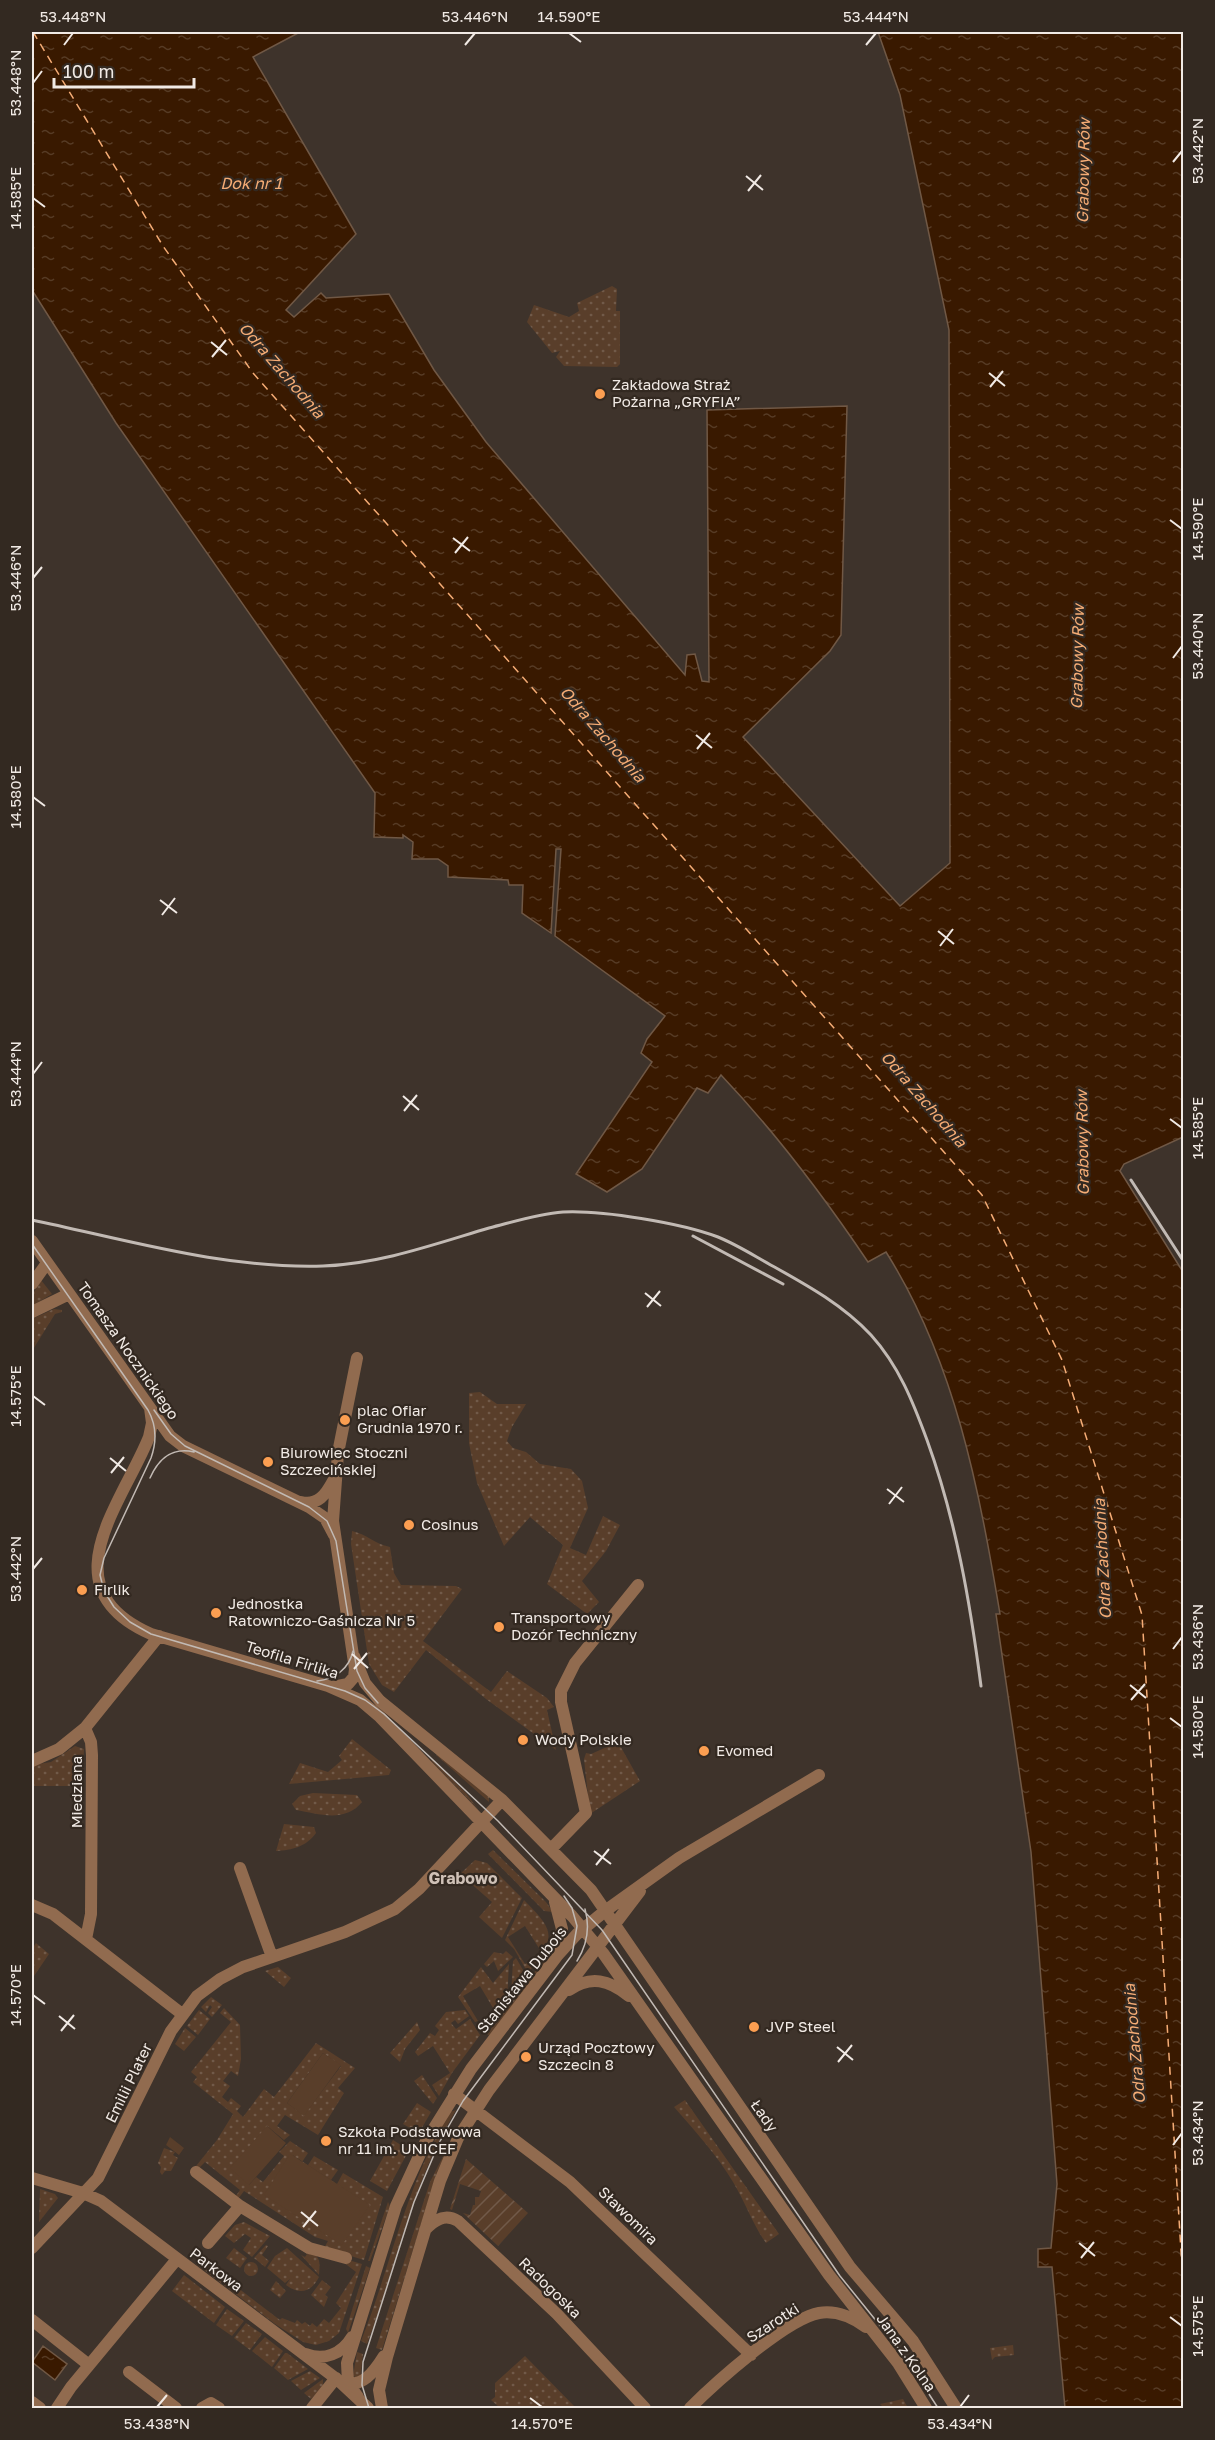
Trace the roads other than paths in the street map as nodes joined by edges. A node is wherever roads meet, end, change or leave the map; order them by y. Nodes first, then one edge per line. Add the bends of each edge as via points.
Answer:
1 (32, 1241) edge
2 (47, 1263) junction
3 (32, 1284) edge
4 (69, 1294) junction
5 (32, 1312) edge
6 (357, 1358) dead end
7 (150, 1408) junction
8 (183, 1446) junction
9 (142, 1453) junction
10 (336, 1474) junction
11 (301, 1502) junction
12 (334, 1535) junction
13 (638, 1585) dead end
14 (159, 1636) junction
15 (354, 1656) junction
16 (328, 1686) junction
17 (85, 1728) junction
18 (32, 1761) edge
19 (819, 1775) dead end
20 (502, 1800) junction
21 (482, 1822) junction
22 (551, 1850) junction
23 (240, 1868) dead end
24 (656, 1875) junction
25 (550, 1893) junction
26 (32, 1905) edge
27 (605, 1911) junction
28 (614, 1924) junction
29 (583, 1929) junction
30 (86, 1939) junction
31 (598, 1946) junction
32 (272, 1957) junction
33 (552, 1963) junction
34 (556, 2003) junction
35 (639, 2006) junction
36 (182, 2014) junction
37 (454, 2094) junction
38 (475, 2110) junction
39 (196, 2172) dead end
40 (32, 2178) edge
41 (83, 2193) junction
42 (240, 2206) junction
43 (425, 2231) junction
44 (208, 2243) dead end
45 (32, 2248) edge
46 (346, 2258) dead end
47 (177, 2259) junction
48 (32, 2320) edge
49 (896, 2320) joint
50 (357, 2328) junction
51 (395, 2332) junction
52 (882, 2342) junction
53 (299, 2351) junction
54 (751, 2355) junction
55 (89, 2365) junction
56 (129, 2372) dead end
57 (336, 2378) junction
58 (348, 2384) junction
59 (358, 2397) junction
60 (32, 2402) edge
61 (40, 2409) edge
62 (57, 2409) edge
63 (176, 2409) edge
64 (202, 2409) edge
65 (219, 2409) edge
66 (312, 2409) edge
67 (368, 2409) edge
68 (382, 2409) edge
69 (645, 2409) edge
70 (690, 2409) edge
71 (926, 2409) edge
72 (956, 2409) edge

1 - 2 street, Tomasza Nocznickiego
2 - 3 street
2 - 4 street, Tomasza Nocznickiego
4 - 5 street
4 - 7 street, Tomasza Nocznickiego
6 - 10 street
7 - 8 street, Tomasza Nocznickiego via 167,1433
7 - 9 street, Teofila Firlika via 151,1430
8 - 9 street via 162,1440
8 - 11 street, Tomasza Nocznickiego
9 - 14 street, Teofila Firlika via 100,1541 97,1571 105,1594 120,1614 140,1629
10 - 11 street via 320,1499 309,1504
10 - 12 street
11 - 12 street, Tomasza Nocznickiego via 324,1516
12 - 15 street
13 - 22 street via 564,1681 561,1702 586,1813
14 - 16 street, Teofila Firlika
14 - 17 street
15 - 16 street via 355,1672 350,1682
15 - 20 street, Teofila Firlika via 365,1683 380,1701
16 - 21 street, Teofila Firlika via 373,1710
17 - 18 street via 59,1749
17 - 30 street, Miedziana via 91,1742 92,1765 91,1914
19 - 24 street, Stanisława Dubois via 704,1841
20 - 21 street
20 - 22 street, Teofila Firlika
21 - 25 street, Teofila Firlika
21 - 32 street, Emilii Plater via 395,1909 351,1930
22 - 27 street, Teofila Firlika via 591,1890
23 - 32 street
24 - 27 street, Stanisława Dubois
24 - 28 street, Stanisława Dubois
25 - 29 street, Teofila Firlika
25 - 33 street, Teofila Firlika via 560,1913 562,1934
26 - 30 street via 46,1909
27 - 28 street, Teofila Firlika
27 - 29 street, Stanisława Dubois
28 - 31 street, Stanisława Dubois
28 - 49 street, Łady via 850,2267
29 - 31 street, Teofila Firlika
29 - 33 street, Stanisława Dubois
30 - 36 street
31 - 34 street, Stanisława Dubois
31 - 35 street
32 - 36 street, Emilii Plater via 220,1979 197,1996
33 - 37 street, Stanisława Dubois
34 - 35 street via 576,1985 597,1980 616,1987
34 - 38 street, Stanisława Dubois
35 - 52 street, Jana z Kolna via 829,2275
36 - 41 street, Emilii Plater via 103,2169
37 - 38 street
37 - 50 street, Stanisława Dubois via 401,2193
38 - 43 street, Stanisława Dubois via 452,2151
38 - 54 street, Sławomira via 570,2182
39 - 42 street
40 - 41 street, Parkowa
41 - 45 street, Emilii Plater
41 - 47 street, Parkowa via 101,2201
42 - 44 street
42 - 46 street via 309,2248
43 - 51 street, Stanisława Dubois
43 - 69 street, Radogoska via 434,2221 454,2218 558,2314
47 - 53 street, Parkowa
47 - 55 street
48 - 55 street
49 - 72 street, Jana z Kolna via 933,2369
50 - 53 street, Stanisława Dubois via 347,2345 330,2356 316,2357
50 - 58 street, Stanisława Dubois via 347,2364
51 - 58 street, Stanisława Dubois via 372,2372 360,2382
51 - 68 street, Stanisława Dubois via 380,2385
52 - 54 street, Szarotki via 854,2319 825,2312 805,2318
52 - 71 street, Jana z Kolna
53 - 57 street, Parkowa
54 - 70 street, Szarotki
55 - 62 street
56 - 63 street
57 - 58 street
57 - 59 street, Parkowa
57 - 66 street
58 - 59 street
59 - 67 street, Parkowa
60 - 61 street
64 - 65 street via 210,2403

